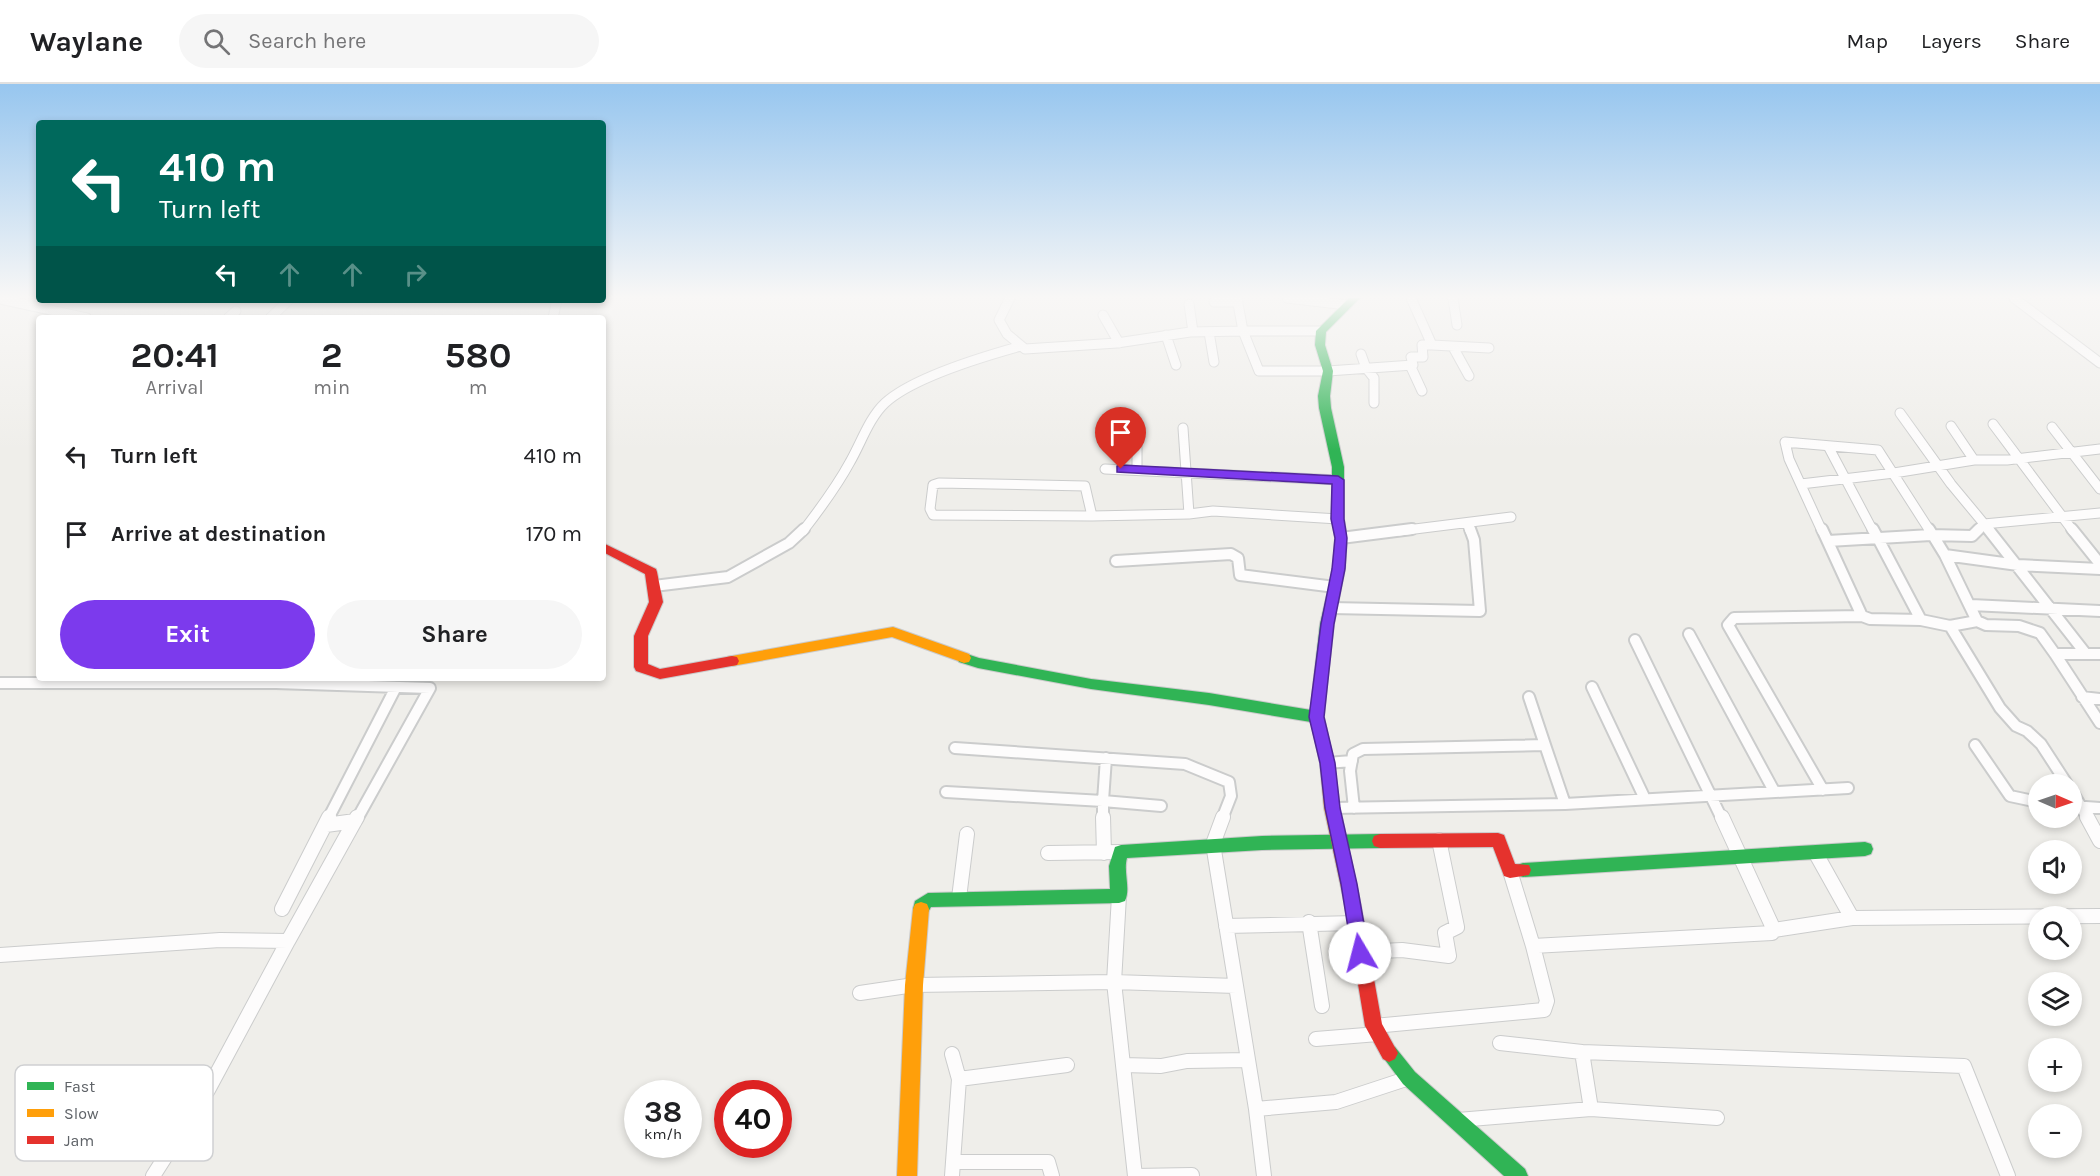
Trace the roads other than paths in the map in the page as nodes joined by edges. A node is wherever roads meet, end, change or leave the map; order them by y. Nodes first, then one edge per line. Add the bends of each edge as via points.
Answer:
1 (1010, 349) edge
2 (1171, 349) edge
3 (1212, 349) edge
4 (1250, 349) edge
5 (1321, 349) edge
6 (1422, 349) edge
7 (1455, 349) edge
8 (2081, 349) edge
9 (1361, 354) dead end
10 (1214, 362) dead end
11 (2100, 363) edge
12 (1176, 365) dead end
13 (1410, 365) junction
14 (1366, 368) junction
15 (1329, 371) junction
16 (1469, 376) dead end
17 (1422, 391) dead end
18 (1374, 403) dead end
19 (1900, 413) dead end
20 (1993, 424) dead end
21 (1951, 426) dead end
22 (2052, 427) dead end
23 (1183, 428) dead end
24 (1112, 438) dead end
25 (1828, 446) junction
26 (2100, 449) edge
27 (2073, 453) junction
28 (2019, 458) junction
29 (1974, 460) junction
30 (1938, 466) junction
31 (1105, 469) dead end
32 (1137, 469) junction
33 (1185, 472) junction
34 (1894, 473) junction
35 (1847, 479) junction
36 (1338, 480) junction
37 (1801, 484) junction
38 (2100, 489) edge
39 (2100, 513) edge
40 (1189, 514) junction
41 (1092, 516) junction
42 (1511, 517) dead end
43 (2062, 518) junction
44 (1338, 519) junction
45 (1467, 522) junction
46 (1984, 524) junction
47 (1931, 535) junction
48 (1341, 538) junction
49 (1878, 538) junction
50 (1828, 541) junction
51 (606, 549) edge
52 (1945, 555) junction
53 (1116, 561) dead end
54 (2100, 564) edge
55 (2018, 565) junction
56 (2100, 569) edge
57 (654, 586) junction
58 (1335, 587) junction
59 (1971, 605) junction
60 (1331, 608) junction
61 (2049, 609) junction
62 (2100, 611) edge
63 (1862, 616) junction
64 (1921, 620) junction
65 (1977, 621) junction
66 (1950, 626) junction
67 (1689, 634) dead end
68 (1635, 640) dead end
69 (2055, 654) junction
70 (2086, 654) junction
71 (2100, 654) edge
72 (0, 683) edge
73 (396, 687) junction
74 (1592, 687) dead end
75 (1528, 697) dead end
76 (2082, 697) junction
77 (2100, 699) edge
78 (1317, 717) junction
79 (2100, 723) edge
80 (1545, 745) junction
81 (1976, 745) dead end
82 (955, 748) dead end
83 (1106, 758) junction
84 (1352, 760) junction
85 (1327, 763) junction
86 (2060, 774) edge
87 (1848, 788) dead end
88 (1823, 790) junction
89 (1774, 791) junction
90 (946, 792) dead end
91 (1709, 795) junction
92 (1645, 799) junction
93 (2028, 800) edge
94 (1103, 801) junction
95 (1565, 804) junction
96 (1161, 806) dead end
97 (2082, 806) edge
98 (1332, 808) junction
99 (1354, 808) junction
100 (2100, 808) edge
101 (2082, 815) edge
102 (355, 821) junction
103 (326, 825) junction
104 (967, 834) dead end
105 (1339, 840) junction
106 (1439, 840) junction
107 (2100, 841) edge
108 (1214, 844) junction
109 (1865, 849) dead end
110 (1122, 852) junction
111 (1815, 852) junction
112 (1048, 853) dead end
113 (1104, 853) junction
114 (1742, 856) junction
115 (1510, 871) junction
116 (1119, 896) junction
117 (959, 898) junction
118 (282, 909) dead end
119 (2100, 916) edge
120 (1852, 918) junction
121 (1309, 922) junction
122 (1356, 923) junction
123 (1226, 926) junction
124 (1774, 930) junction
125 (288, 941) junction
126 (1533, 946) junction
127 (1360, 952) junction
128 (0, 955) edge
129 (1114, 982) junction
130 (914, 985) junction
131 (1236, 986) junction
132 (860, 993) dead end
133 (1322, 1006) dead end
134 (1376, 1030) junction
135 (1316, 1039) dead end
136 (1500, 1043) dead end
137 (1582, 1052) junction
138 (952, 1054) dead end
139 (1248, 1060) junction
140 (1067, 1065) dead end
141 (1123, 1065) junction
142 (1409, 1078) junction
143 (959, 1079) junction
144 (213, 1083) edge
145 (1256, 1109) junction
146 (1591, 1109) junction
147 (1717, 1118) dead end
148 (1458, 1120) junction
149 (164, 1161) edge
150 (953, 1169) edge
151 (1192, 1175) edge
152 (153, 1176) edge
153 (907, 1176) edge
154 (1052, 1176) edge
155 (1135, 1176) edge
156 (1264, 1176) edge
157 (1518, 1176) edge
158 (2008, 1176) edge

1 - 57 street via 902,390 885,403 822,507 789,543 728,578
2 - 12 street
3 - 10 street
4 - 15 street via 1259,371
5 - 15 street
6 - 13 street via 1423,357 1412,357
7 - 16 street
8 - 11 street
9 - 14 street
13 - 14 street
13 - 17 street
14 - 15 street
14 - 18 street via 1374,378
15 - 36 street via 1324,396
19 - 30 street
20 - 28 street
21 - 29 street
22 - 27 street
23 - 33 street
24 - 32 street via 1137,438
25 - 34 street via 1878,450
25 - 35 street
25 - 37 street via 1785,442
26 - 27 street
27 - 28 street
27 - 38 street
28 - 29 street
28 - 43 street
29 - 30 street
30 - 34 street
30 - 46 street
31 - 32 street
32 - 33 street
33 - 36 street
33 - 40 street
34 - 35 street
34 - 47 street
35 - 37 street
35 - 49 street
36 - 44 street
37 - 50 street
39 - 43 street
40 - 41 street
40 - 44 street via 1213,511
41 - 41 street via 933,515 933,484 1085,486
42 - 45 street
43 - 46 street
43 - 54 street
44 - 48 street
45 - 48 street
45 - 60 street via 1474,540 1479,611
46 - 47 street via 1972,536
46 - 55 street
47 - 49 street
47 - 52 street
48 - 58 street
49 - 50 street
49 - 64 street
50 - 63 street
51 - 57 street via 651,572
52 - 55 street
52 - 59 street
53 - 58 street via 1231,554 1238,558 1240,575
55 - 56 street
55 - 61 street
57 - 78 street via 656,602 641,636 641,667 660,674 893,632 978,663
58 - 60 street
59 - 61 street
59 - 65 street
60 - 78 street
61 - 62 street
61 - 70 street
63 - 64 street
63 - 88 street via 1734,618 1728,625
64 - 66 street
65 - 66 street
65 - 69 street via 2040,633
66 - 86 street via 2000,708 2041,744
67 - 89 street
68 - 91 street
69 - 70 street
69 - 76 street
70 - 71 street
72 - 73 street
73 - 102 street via 430,688
73 - 103 street
74 - 92 street
75 - 80 street
76 - 77 street
76 - 79 street
78 - 85 street
80 - 84 street via 1363,749 1353,754
80 - 95 street
81 - 93 street via 2010,796
82 - 83 street
83 - 94 street
83 - 108 street via 1185,764 1229,782 1232,796
84 - 85 street
84 - 99 street
85 - 98 street
87 - 88 street
88 - 89 street
89 - 91 street
90 - 94 street
91 - 92 street
91 - 114 street
92 - 95 street
94 - 96 street
94 - 113 street
95 - 99 street
97 - 100 street
98 - 99 street
98 - 105 street
101 - 107 street
102 - 103 street
102 - 125 street
103 - 118 street
104 - 117 street
105 - 106 street
105 - 108 street
105 - 122 street
106 - 115 street via 1498,840
106 - 127 street via 1457,927 1445,933 1449,956 1402,950
108 - 110 street
108 - 123 street
109 - 111 street
110 - 113 street
110 - 116 street via 1117,866
111 - 114 street
111 - 120 street
112 - 113 street
114 - 115 street
114 - 124 street
115 - 126 street
116 - 117 street
116 - 129 street
117 - 130 street via 934,898 921,906
119 - 120 street
120 - 124 street
121 - 122 street
121 - 123 street
121 - 133 street
122 - 127 street
123 - 131 street
124 - 126 street
125 - 128 street via 220,940
125 - 144 street
126 - 134 street via 1547,1001 1544,1010
127 - 134 street
129 - 130 street
129 - 131 street
129 - 141 street
130 - 132 street
130 - 153 street
131 - 139 street
134 - 135 street
134 - 142 street
136 - 137 street
137 - 146 street
137 - 158 street via 1964,1066
138 - 143 street
139 - 141 street
139 - 145 street
140 - 143 street
141 - 155 street
142 - 145 street via 1336,1102
142 - 148 street
143 - 150 street
145 - 156 street
146 - 147 street
146 - 148 street
148 - 157 street
149 - 152 street
150 - 154 street via 1048,1162
151 - 155 street

